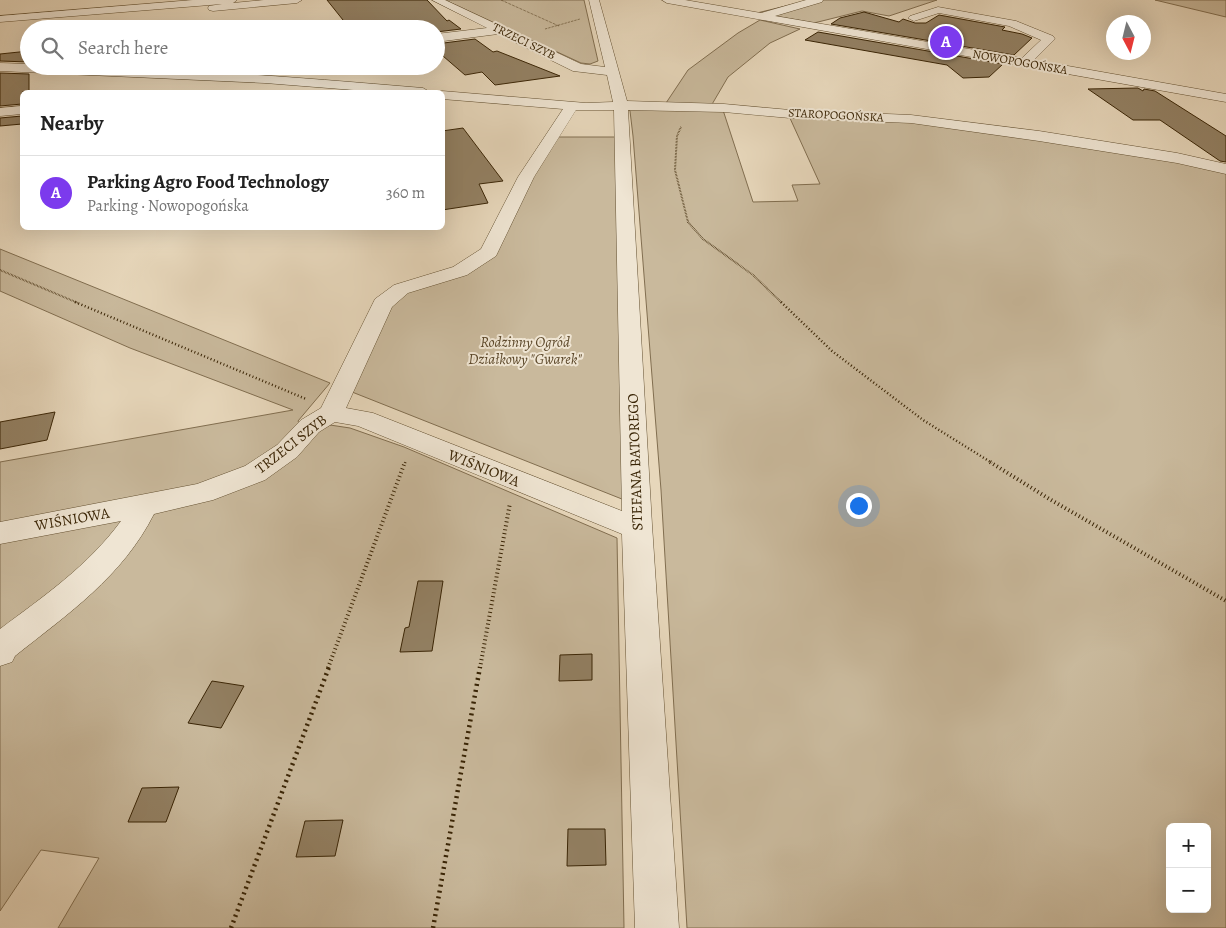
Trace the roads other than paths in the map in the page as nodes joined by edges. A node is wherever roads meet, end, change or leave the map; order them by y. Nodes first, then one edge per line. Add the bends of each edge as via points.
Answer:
1 (232, 0) edge
2 (296, 0) edge
3 (438, 0) edge
4 (594, 0) edge
5 (667, 0) edge
6 (818, 0) edge
7 (714, 4) edge
8 (162, 12) dead end
9 (28, 16) junction
10 (762, 17) junction
11 (914, 18) dead end
12 (0, 19) edge
13 (0, 23) edge
14 (501, 30) junction
15 (445, 37) edge
16 (568, 50) dead end
17 (550, 54) junction
18 (1029, 58) junction
19 (0, 67) edge
20 (20, 67) edge
21 (613, 72) junction
22 (21, 75) edge
23 (181, 75) edge
24 (0, 78) edge
25 (265, 79) junction
26 (212, 90) dead end
27 (399, 90) edge
28 (445, 95) edge
29 (1226, 98) edge
30 (572, 106) junction
31 (621, 106) junction
32 (20, 110) edge
33 (0, 112) edge
34 (1226, 168) edge
35 (331, 413) junction
36 (144, 506) junction
37 (637, 525) junction
38 (0, 533) edge
39 (1, 649) edge
40 (657, 928) edge

1 - 9 street
2 - 8 street
3 - 14 street, TRZECI SZYB
4 - 21 street, STEFANA BATOREGO
5 - 7 street, NOWOPOGOŃSKA
6 - 10 street
7 - 10 street, NOWOPOGOŃSKA
9 - 12 street
9 - 13 street
10 - 18 street, NOWOPOGOŃSKA
11 - 18 street via 938,10 1012,23 1049,39
14 - 15 street
14 - 17 street, TRZECI SZYB
16 - 17 street
17 - 21 street, TRZECI SZYB via 578,68
18 - 29 street, NOWOPOGOŃSKA
19 - 20 street
21 - 31 street, STEFANA BATOREGO
22 - 24 street
23 - 25 street
25 - 26 street via 248,86
25 - 27 street
28 - 30 street, STAROPOGOŃSKA
30 - 31 street, STAROPOGOŃSKA
30 - 35 street, TRZECI SZYB via 520,189 488,252 460,271 401,289 383,304
31 - 34 street, STAROPOGOŃSKA via 911,119 1039,136
31 - 37 street, STEFANA BATOREGO
32 - 33 street
35 - 36 street, TRZECI SZYB via 310,426 286,451 255,474 202,493
35 - 37 street, WIŚNIOWA via 364,419 623,523
36 - 38 street, WIŚNIOWA
36 - 39 street via 137,522 105,564
37 - 40 street, STEFANA BATOREGO

